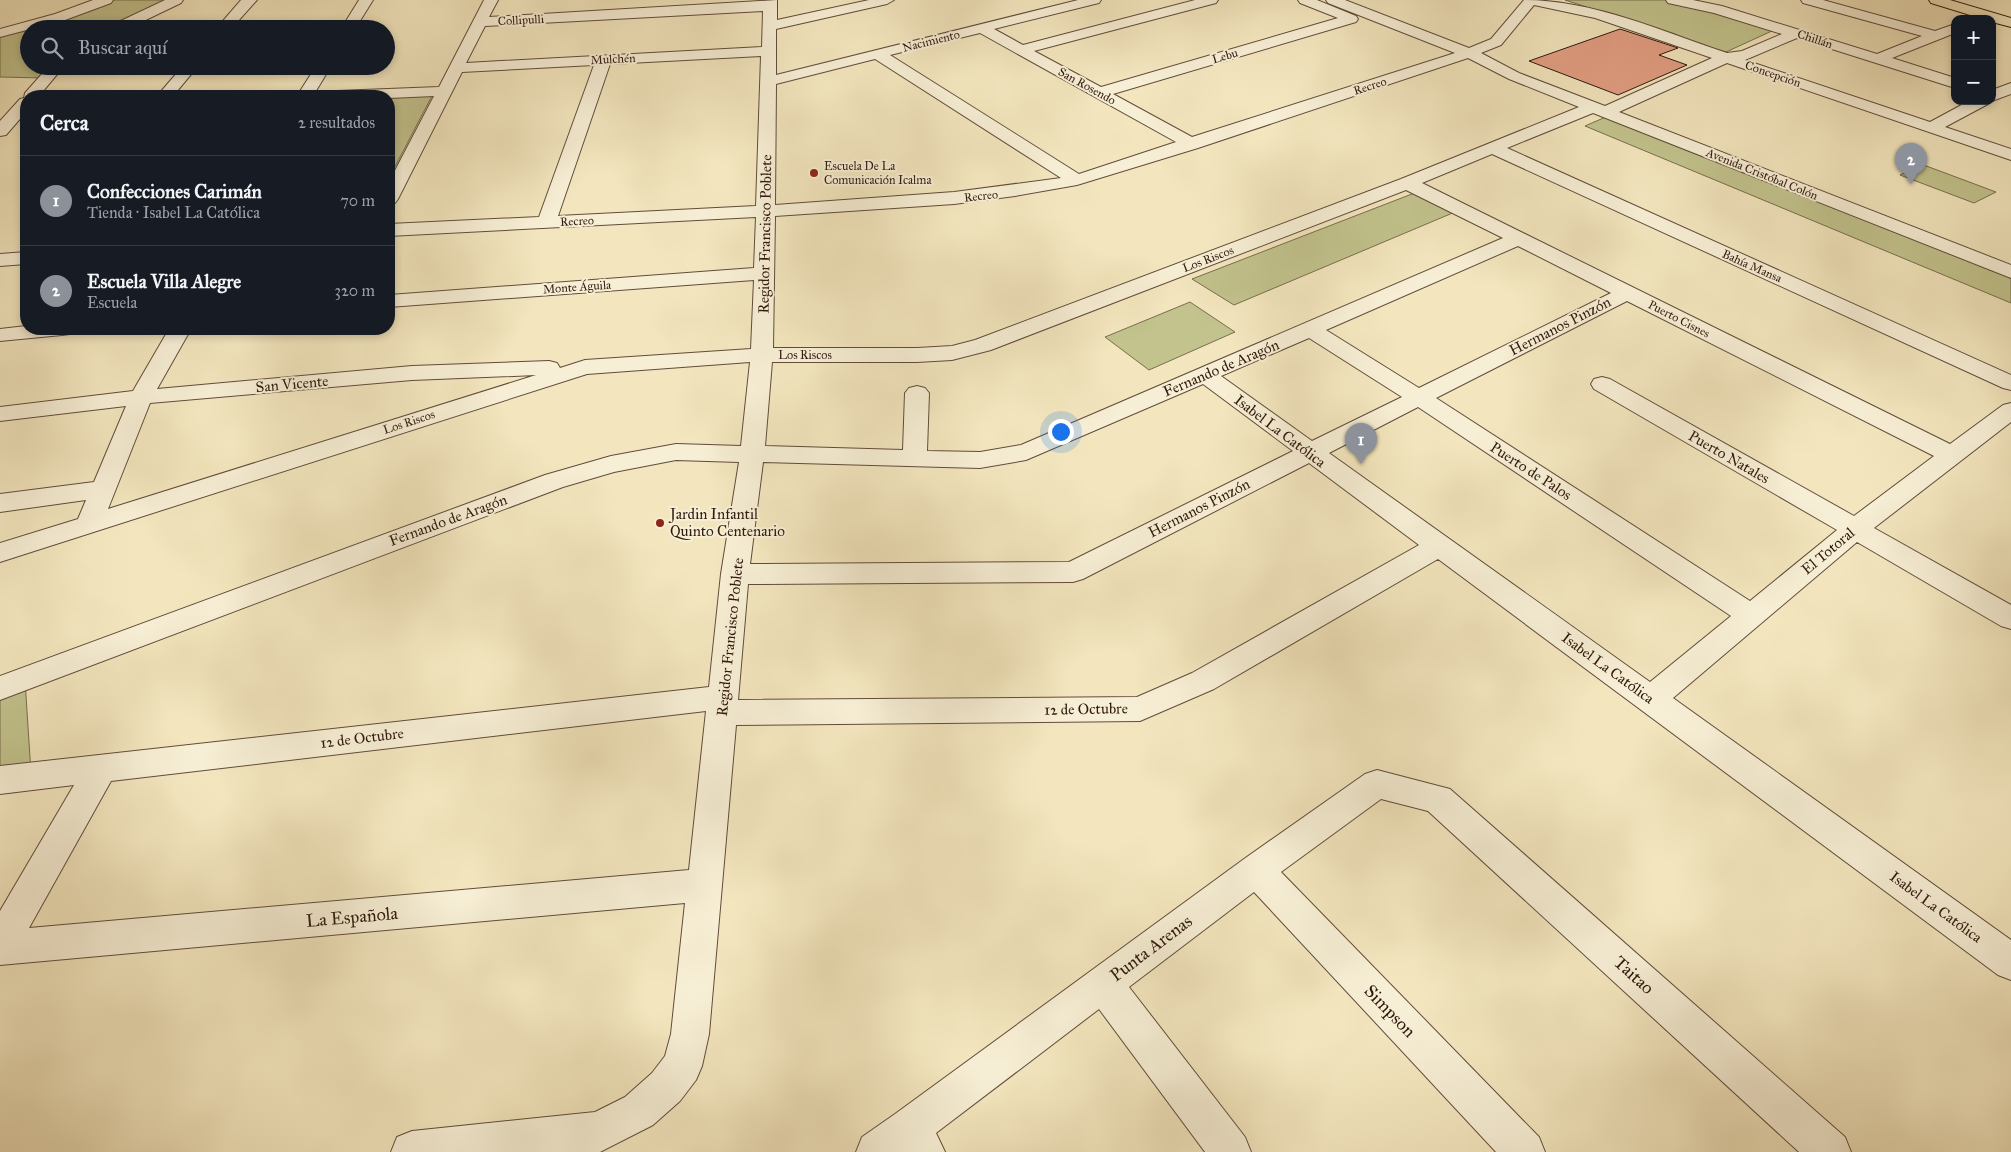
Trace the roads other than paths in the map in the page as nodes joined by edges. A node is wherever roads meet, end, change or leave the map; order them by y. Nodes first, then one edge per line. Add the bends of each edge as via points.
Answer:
1 (106, 0) edge
2 (176, 0) edge
3 (366, 0) edge
4 (491, 0) edge
5 (887, 0) edge
6 (1094, 0) edge
7 (1150, 0) edge
8 (1211, 0) edge
9 (1304, 0) edge
10 (1333, 0) edge
11 (1531, 0) edge
12 (1673, 0) edge
13 (1808, 0) edge
14 (1936, 0) edge
15 (1963, 0) edge
16 (247, 2) edge
17 (770, 3) edge
18 (1023, 4) dead end
19 (1173, 10) junction
20 (1041, 13) junction
21 (1976, 15) edge
22 (2011, 15) edge
23 (1351, 19) junction
24 (49, 20) edge
25 (134, 20) edge
26 (231, 20) edge
27 (354, 20) edge
28 (1996, 20) edge
29 (481, 22) junction
30 (2011, 23) edge
31 (770, 26) junction
32 (20, 28) edge
33 (982, 28) junction
34 (1951, 29) edge
35 (0, 33) edge
36 (1797, 33) junction
37 (1934, 35) junction
38 (1021, 50) junction
39 (769, 51) junction
40 (1469, 53) junction
41 (876, 54) junction
42 (1726, 58) junction
43 (604, 59) junction
44 (1452, 59) junction
45 (1877, 59) junction
46 (457, 68) junction
47 (49, 75) edge
48 (183, 75) edge
49 (318, 75) edge
50 (1514, 76) junction
51 (769, 81) junction
52 (1951, 82) edge
53 (2011, 88) edge
54 (36, 90) edge
55 (170, 90) edge
56 (309, 90) edge
57 (445, 91) junction
58 (395, 93) edge
59 (1099, 93) junction
60 (1996, 94) edge
61 (1996, 97) edge
62 (2011, 101) edge
63 (1974, 105) edge
64 (1599, 109) junction
65 (20, 116) edge
66 (1931, 128) junction
67 (0, 131) edge
68 (1192, 144) junction
69 (1494, 149) junction
70 (2011, 155) edge
71 (1077, 180) junction
72 (1407, 183) junction
73 (395, 187) edge
74 (766, 211) junction
75 (548, 222) junction
76 (395, 230) edge
77 (1518, 239) junction
78 (20, 258) edge
79 (0, 260) edge
80 (2011, 272) edge
81 (765, 273) junction
82 (1626, 293) junction
83 (395, 301) edge
84 (1310, 330) junction
85 (20, 333) edge
86 (0, 335) edge
87 (177, 335) edge
88 (762, 355) junction
89 (585, 366) junction
90 (1206, 375) junction
91 (2011, 383) edge
92 (1602, 384) dead end
93 (917, 393) dead end
94 (141, 397) junction
95 (1418, 397) junction
96 (2011, 410) edge
97 (0, 414) edge
98 (1309, 452) junction
99 (752, 454) junction
100 (1952, 455) junction
101 (915, 458) junction
102 (104, 489) junction
103 (0, 503) edge
104 (89, 524) junction
105 (1855, 529) junction
106 (1439, 546) junction
107 (0, 553) edge
108 (736, 574) junction
109 (1751, 615) junction
110 (2011, 618) edge
111 (0, 688) edge
112 (1651, 699) junction
113 (723, 705) junction
114 (101, 768) junction
115 (0, 780) edge
116 (1438, 799) joint
117 (1256, 870) junction
118 (703, 885) junction
119 (0, 946) edge
120 (2011, 962) edge
121 (1103, 984) junction
122 (917, 1140) edge
123 (412, 1152) edge
124 (877, 1152) edge
125 (1230, 1152) edge
126 (1524, 1152) edge
127 (1830, 1152) edge

1 - 24 street
2 - 25 street
3 - 27 street
4 - 29 street
5 - 31 street
6 - 20 street, Nacimiento
7 - 19 street
8 - 19 street
9 - 23 street, Avenida Cristóbal Colón
10 - 40 street, Avenida Cristóbal Colón
11 - 40 street, Recreo via 1496,42
11 - 42 street, Concepción via 1599,15
12 - 36 street, Chillán via 1717,9
13 - 37 street
14 - 21 main road
15 - 22 main road
16 - 26 street
17 - 29 street, Collipulli
17 - 31 street, Regidor Francisco Poblete
18 - 20 street
19 - 38 street
20 - 33 street, Nacimiento
23 - 44 street, Avenida Cristóbal Colón
23 - 59 street, Lebu
28 - 30 main road
29 - 46 street
31 - 39 street, Regidor Francisco Poblete
32 - 35 street
33 - 38 street, San Rosendo
33 - 41 street, Nacimiento
34 - 37 street
36 - 42 street, Los Riscos via 1745,55
36 - 45 street, Chillán
37 - 45 street
38 - 59 street, San Rosendo
39 - 43 street, Mulchén
39 - 51 street, Regidor Francisco Poblete
40 - 44 street, Recreo
40 - 50 street, Avenida Cristóbal Colón
41 - 51 street, Nacimiento
41 - 71 street
42 - 64 street, Los Riscos
42 - 66 street, Concepción
43 - 46 street, Mulchén
43 - 75 street
44 - 50 street, Avenida Cristóbal Colón
44 - 68 street, Recreo
45 - 52 street, Chillán
46 - 57 street
47 - 54 street
48 - 55 street
49 - 56 street
50 - 64 street, Avenida Cristóbal Colón
51 - 74 street, Regidor Francisco Poblete
53 - 60 street
57 - 58 street
57 - 73 street
59 - 68 street, San Rosendo
61 - 62 street
63 - 66 street
64 - 69 street, Los Riscos
64 - 80 street, Avenida Cristóbal Colón
65 - 67 street
66 - 70 street, Concepción
68 - 71 street, Recreo
69 - 72 street, Los Riscos
69 - 91 street, Bahía Mansa
71 - 74 street, Recreo via 1032,190 980,196
72 - 77 street, Puerto Cisnes
72 - 88 street, Los Riscos via 983,345 952,353 916,355
74 - 75 street, Recreo
74 - 81 street, Regidor Francisco Poblete
75 - 76 street, Recreo
77 - 82 street, Puerto Cisnes
77 - 84 street, Fernando de Aragón
78 - 79 street
81 - 83 street, Monte Águila
81 - 88 street, Regidor Francisco Poblete
82 - 95 street, Hermanos Pinzón
82 - 100 street, Puerto Cisnes
84 - 90 street, Fernando de Aragón
84 - 95 street, Puerto de Palos
85 - 86 street
87 - 94 street
88 - 89 street, Los Riscos
88 - 99 street, Regidor Francisco Poblete
89 - 94 street, San Vicente via 412,373
89 - 104 street, Los Riscos
90 - 98 street, Isabel La Católica
90 - 101 street, Fernando de Aragón via 1026,452 980,460
92 - 105 street, Puerto Natales
93 - 101 street
94 - 97 street, San Vicente
94 - 102 street
95 - 98 street, Hermanos Pinzón
95 - 109 street, Puerto de Palos
96 - 100 street, El Totoral
98 - 106 street, Isabel La Católica
98 - 108 street, Hermanos Pinzón via 1074,572
99 - 101 street, Fernando de Aragón
99 - 108 street, Regidor Francisco Poblete
99 - 111 street, Fernando de Aragón via 676,452 582,471
100 - 105 street, El Totoral
102 - 103 street
102 - 104 street
104 - 107 street, Los Riscos
105 - 109 street, El Totoral
105 - 110 street, Puerto Natales
106 - 112 street, Isabel La Católica
106 - 113 street, 12 de Octubre via 1204,682 1140,709
108 - 113 street, Regidor Francisco Poblete
109 - 112 street, El Totoral
112 - 120 street, Isabel La Católica
113 - 114 street, 12 de Octubre
113 - 118 street, Regidor Francisco Poblete
114 - 115 street, 12 de Octubre
114 - 119 street
116 - 117 street, Punta Arenas via 1377,784
116 - 127 street, Taitao
117 - 121 street, Punta Arenas
117 - 126 street, Simpson
118 - 119 street, La Española
118 - 123 street, Regidor Francisco Poblete via 690,1034 682,1066 666,1087 640,1111 599,1132
121 - 122 street, Punta Arenas
121 - 125 street
122 - 124 street, Punta Arenas

